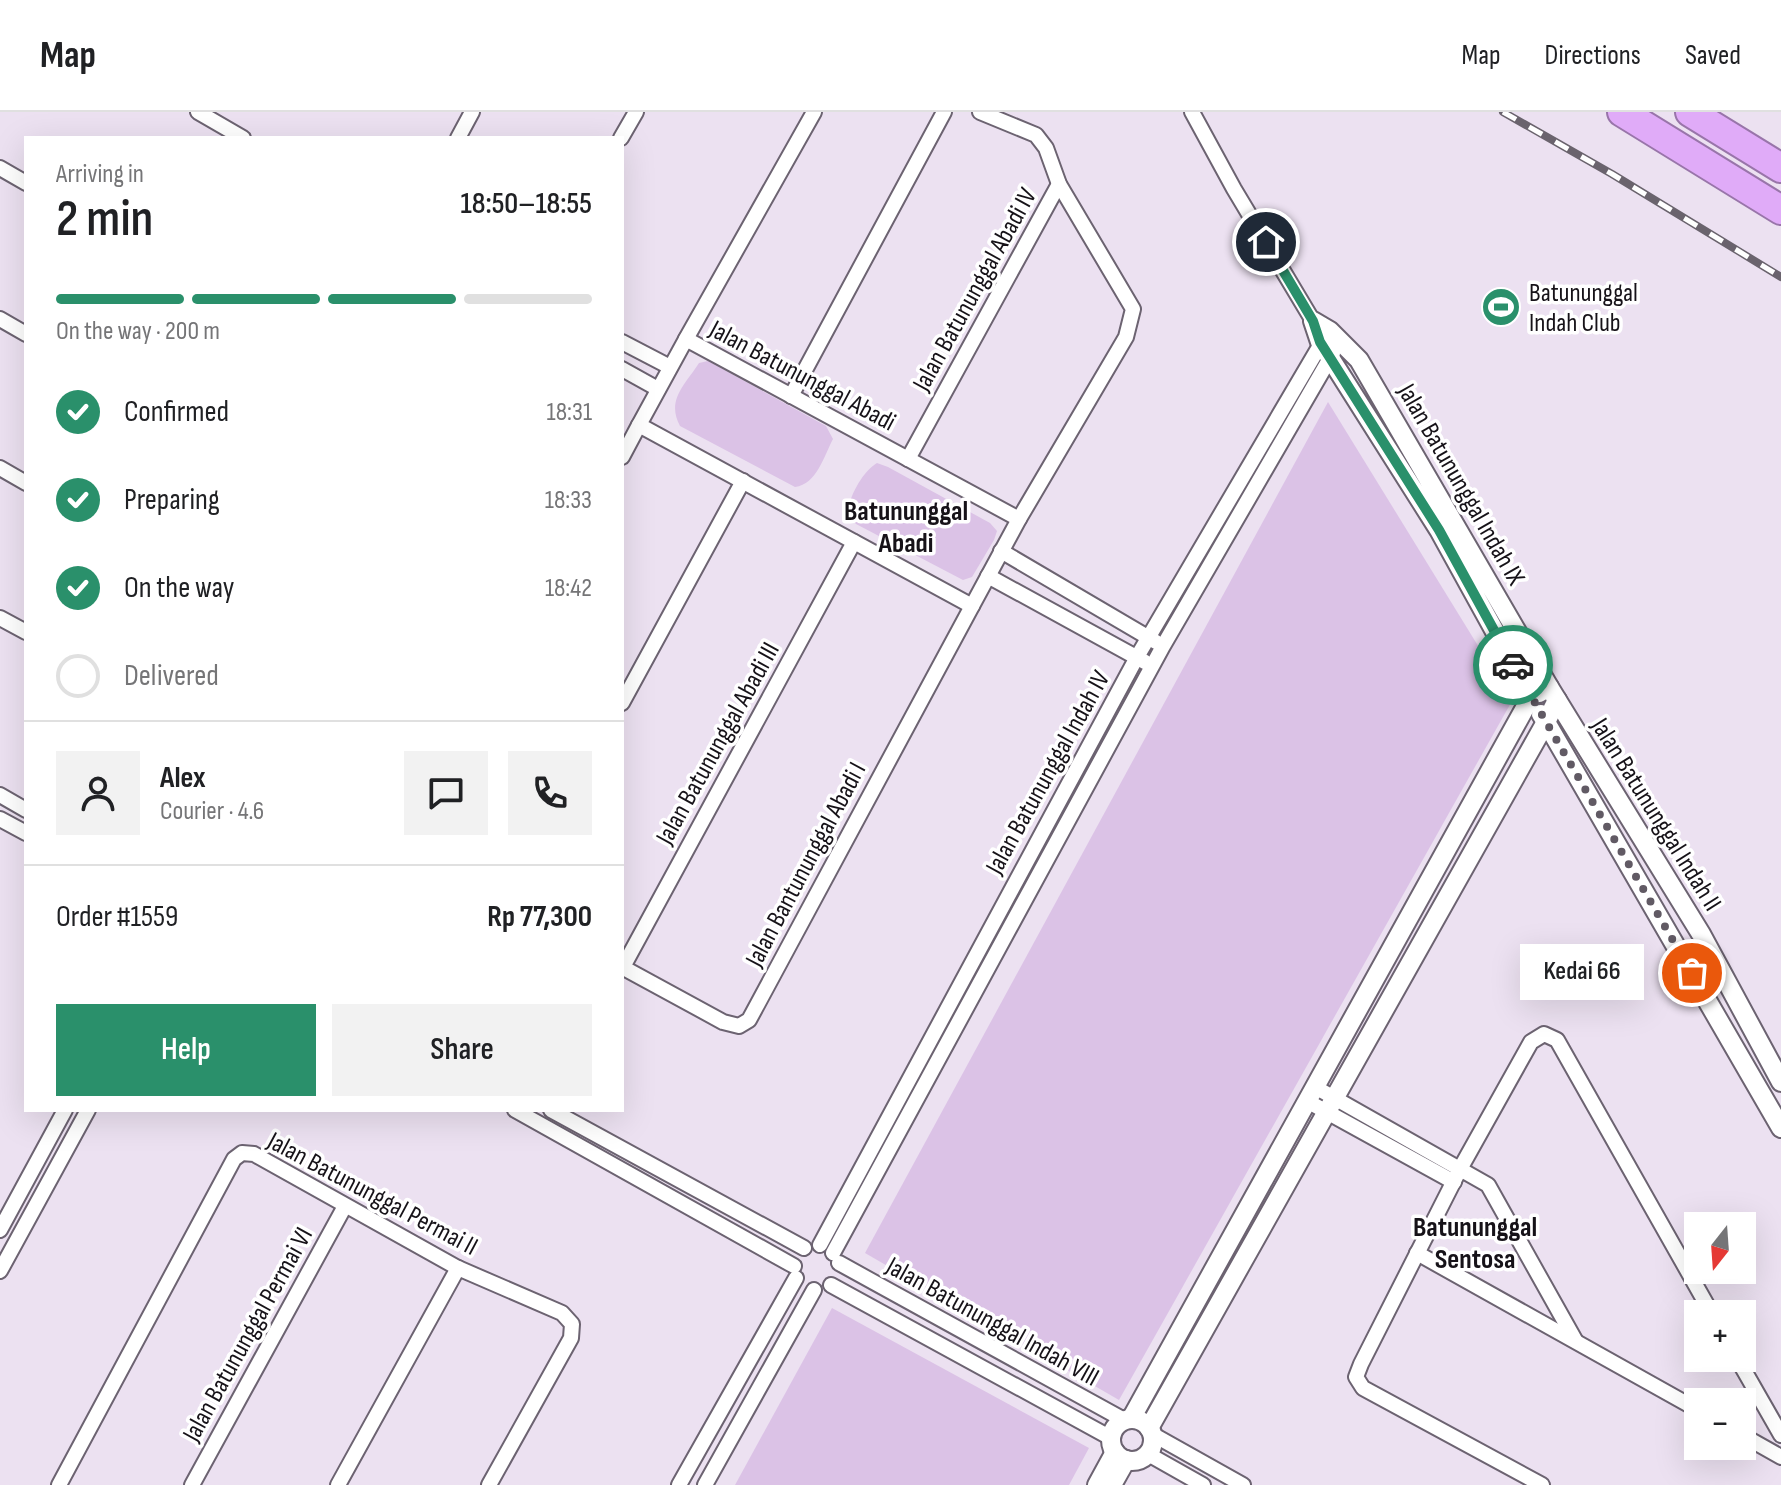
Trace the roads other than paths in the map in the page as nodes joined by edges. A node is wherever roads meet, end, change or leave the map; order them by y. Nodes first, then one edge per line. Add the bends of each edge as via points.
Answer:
1 (198, 112) edge
2 (636, 112) edge
3 (814, 112) edge
4 (944, 112) edge
5 (980, 112) edge
6 (1192, 112) edge
7 (1622, 112) edge
8 (1690, 112) edge
9 (466, 113) edge
10 (240, 136) edge
11 (459, 136) edge
12 (622, 136) edge
13 (0, 168) edge
14 (1781, 168) edge
15 (24, 182) edge
16 (1059, 184) junction
17 (1781, 210) edge
18 (0, 319) edge
19 (1313, 321) joint
20 (24, 333) edge
21 (686, 339) junction
22 (624, 343) edge
23 (1330, 343) junction
24 (670, 367) junction
25 (624, 370) edge
26 (658, 389) junction
27 (791, 396) junction
28 (639, 425) junction
29 (624, 453) edge
30 (908, 459) junction
31 (0, 468) edge
32 (743, 481) junction
33 (24, 482) edge
34 (1019, 519) junction
35 (854, 542) junction
36 (1001, 551) junction
37 (988, 576) junction
38 (972, 606) junction
39 (0, 618) edge
40 (24, 631) edge
41 (1148, 637) junction
42 (1163, 646) junction
43 (1137, 657) junction
44 (1152, 666) junction
45 (1553, 694) junction
46 (1531, 697) junction
47 (624, 699) edge
48 (1546, 722) junction
49 (0, 795) edge
50 (24, 809) edge
51 (0, 819) edge
52 (24, 832) edge
53 (624, 963) edge
54 (624, 968) edge
55 (1781, 1082) edge
56 (1311, 1094) junction
57 (1331, 1106) junction
58 (64, 1112) edge
59 (87, 1112) edge
60 (518, 1112) edge
61 (555, 1112) edge
62 (1781, 1128) edge
63 (1457, 1175) junction
64 (345, 1206) junction
65 (0, 1230) edge
66 (0, 1238) edge
67 (14, 1245) junction
68 (804, 1248) junction
69 (1417, 1253) junction
70 (831, 1254) junction
71 (458, 1268) junction
72 (0, 1271) edge
73 (795, 1272) junction
74 (831, 1285) junction
75 (814, 1290) junction
76 (1704, 1300) edge
77 (1575, 1340) junction
78 (1745, 1372) edge
79 (1684, 1402) edge
80 (1128, 1420) junction
81 (1150, 1431) junction
82 (1781, 1435) edge
83 (1756, 1443) edge
84 (1117, 1450) junction
85 (1148, 1454) junction
86 (1781, 1457) edge
87 (59, 1485) edge
88 (192, 1485) edge
89 (338, 1485) edge
90 (489, 1485) edge
91 (679, 1485) edge
92 (705, 1485) edge
93 (1097, 1485) edge
94 (1112, 1485) edge
95 (1203, 1485) edge
96 (1243, 1485) edge
97 (1542, 1485) edge

1 - 10 street
2 - 12 street
3 - 21 street
4 - 27 street
5 - 16 street via 1036,135
6 - 19 street, Jalan Batununggal Indah IX
7 - 17 highway
8 - 14 highway
9 - 11 street
13 - 15 street
16 - 30 street, Jalan Batununggal Abadi IV
16 - 34 street via 1133,309 1126,337
18 - 20 street
19 - 23 street, Jalan Batununggal Indah IX
21 - 24 street, Jalan Batununggal Abadi
21 - 27 street, Jalan Batununggal Abadi
22 - 24 street
23 - 41 street, Jalan Batununggal Indah IV
23 - 42 street, Jalan Batununggal Indah IV
23 - 45 street, Jalan Batununggal Indah IX via 1359,360
23 - 46 street, Jalan Batununggal Indah IX
24 - 26 street, Jalan Batununggal Abadi
25 - 26 street
26 - 28 street, Jalan Batununggal Abadi
27 - 30 street, Jalan Batununggal Abadi
28 - 29 street
28 - 32 street
30 - 34 street, Jalan Batununggal Abadi
31 - 33 street
32 - 35 street
32 - 47 street
34 - 36 street
35 - 38 street
35 - 53 street, Jalan Batununggal Abadi III
36 - 37 street
36 - 41 street
37 - 38 street
37 - 43 street
38 - 54 street, Jalan Bantununggal Abadi I via 749,1020 739,1026 723,1022
39 - 40 street
41 - 42 street
41 - 43 street, Jalan Batununggal Indah IV
42 - 44 street, Jalan Batununggal Indah IV
43 - 44 street
43 - 70 street, Jalan Batununggal Indah IV
44 - 70 street, Jalan Batununggal Indah IV
45 - 46 street
45 - 48 street
45 - 55 street, Jalan Batununggal Indah II via 1701,934
46 - 48 street, Jalan Batununggal Indah IX
46 - 56 street
48 - 57 street
48 - 62 street, Jalan Batununggal Indah II
49 - 50 street
51 - 52 street
56 - 57 street
56 - 80 street
57 - 63 street
57 - 81 street
58 - 65 street
59 - 67 street
60 - 73 street
61 - 68 street
63 - 69 street
63 - 76 street via 1531,1042 1544,1034 1557,1040
63 - 77 street via 1488,1185
64 - 71 street, Jalan Batununggal Permai II
64 - 87 street, Jalan Batununggal Permai II via 254,1154 234,1159
64 - 88 street, Jalan Batununggal Permai VI
66 - 67 street
67 - 72 street
68 - 70 street
68 - 73 street
69 - 77 street
69 - 97 street via 1356,1377 1363,1388
70 - 74 street via 837,1275
70 - 80 street, Jalan Batununggal Indah VIII
71 - 89 street
71 - 90 street, Jalan Batununggal Permai II via 562,1313 572,1324 571,1338
73 - 75 street
73 - 91 street
74 - 75 street
74 - 84 street, Jalan Batununggal Indah VIII
75 - 92 street
77 - 79 street
78 - 82 street
80 - 81 street via 1141,1421
80 - 84 street via 1115,1428
81 - 85 street
81 - 96 street
83 - 86 street
84 - 85 street via 1138,1460
84 - 93 street
84 - 94 street
85 - 95 street

